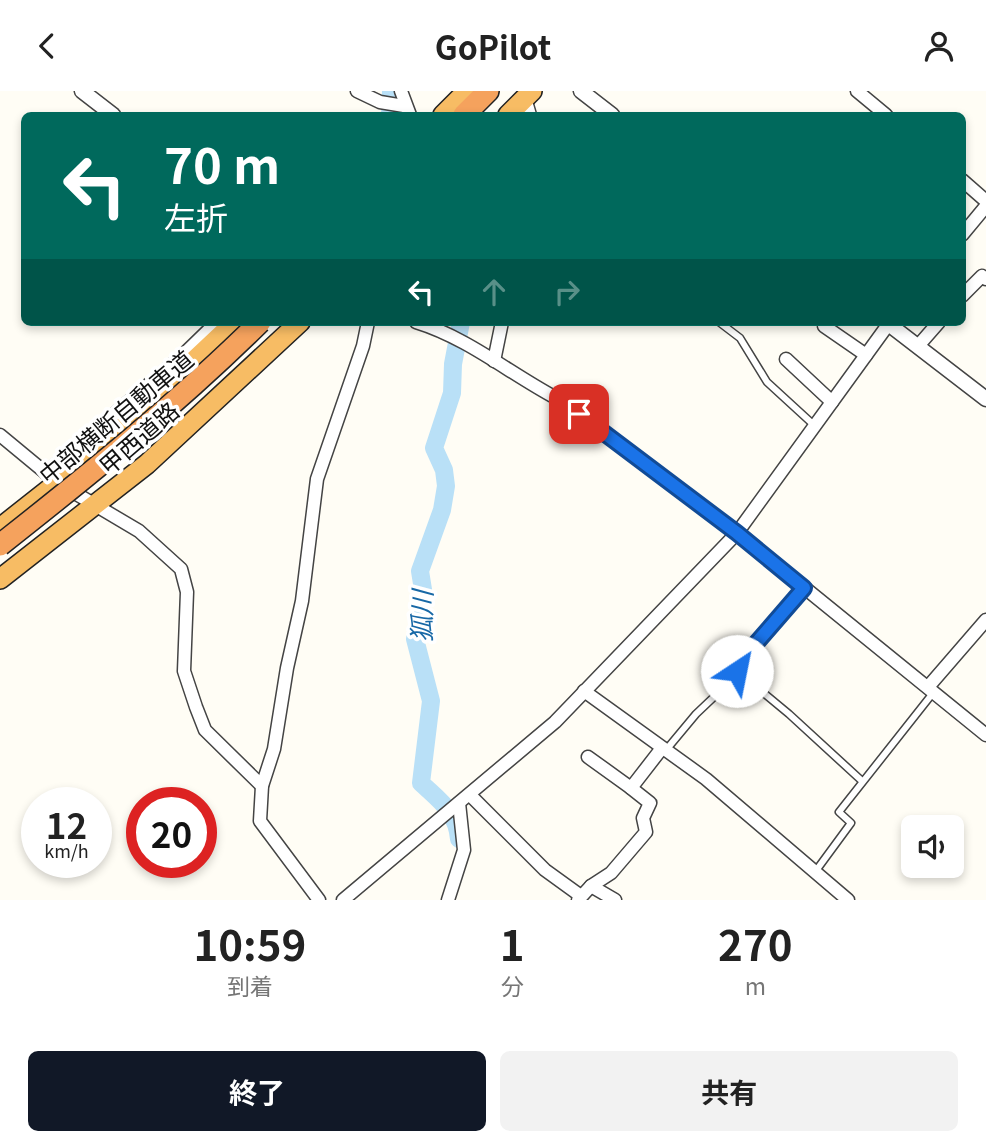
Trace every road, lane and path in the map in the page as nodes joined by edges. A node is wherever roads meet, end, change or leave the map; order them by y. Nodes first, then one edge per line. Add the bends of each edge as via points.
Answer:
1 (82, 91) edge
2 (357, 91) edge
3 (401, 91) edge
4 (467, 91) edge
5 (488, 91) edge
6 (581, 91) edge
7 (857, 91) edge
8 (529, 101) edge
9 (406, 109) edge
10 (109, 112) edge
11 (446, 112) edge
12 (467, 112) edge
13 (512, 112) edge
14 (608, 112) edge
15 (882, 112) edge
16 (966, 184) edge
17 (986, 201) edge
18 (986, 206) edge
19 (966, 230) edge
20 (986, 279) edge
21 (966, 292) edge
22 (213, 326) edge
23 (231, 326) edge
24 (256, 326) edge
25 (296, 326) edge
26 (367, 326) edge
27 (426, 326) edge
28 (501, 326) edge
29 (724, 326) edge
30 (825, 326) edge
31 (886, 326) edge
32 (892, 326) edge
33 (936, 326) edge
34 (918, 346) junction
35 (866, 355) junction
36 (786, 359) dead end
37 (494, 361) junction
38 (986, 399) edge
39 (832, 402) junction
40 (815, 426) junction
41 (0, 435) edge
42 (52, 478) junction
43 (96, 506) junction
44 (0, 528) edge
45 (737, 533) junction
46 (0, 545) edge
47 (0, 579) edge
48 (804, 588) junction
49 (986, 620) edge
50 (737, 671) junction
51 (931, 689) junction
52 (584, 691) junction
53 (986, 736) edge
54 (664, 749) junction
55 (588, 757) dead end
56 (862, 781) junction
57 (262, 786) junction
58 (631, 788) junction
59 (462, 801) junction
60 (815, 872) junction
61 (591, 886) junction
62 (580, 898) edge
63 (319, 900) edge
64 (343, 900) edge
65 (448, 900) edge
66 (615, 900) edge
67 (848, 900) edge

1 - 10 street
2 - 9 street
3 - 9 street
4 - 11 highway
5 - 12 highway
6 - 14 street
7 - 15 street
8 - 13 highway
16 - 17 street
18 - 19 street
20 - 21 street via 982,276
22 - 42 street
23 - 42 highway, 甲西道路 via 143,411
24 - 46 highway, 中部横断自動車道, bridge via 190,389
25 - 43 highway, 甲西道路
26 - 57 street via 317,479 302,601 274,749
27 - 37 street via 461,340
28 - 37 street
29 - 40 lane via 740,338 767,382
30 - 35 street
31 - 35 street
32 - 34 street
33 - 34 street
34 - 38 street
35 - 39 street
36 - 39 street
37 - 45 street via 556,398
39 - 40 street
40 - 45 street
41 - 42 street
42 - 43 street
42 - 44 highway, 甲西道路
43 - 47 highway, 甲西道路
43 - 57 street via 139,531 181,569 187,592 183,659 196,706 205,730
45 - 48 street
45 - 52 street
48 - 50 lane
48 - 51 street
49 - 51 street
50 - 54 lane
50 - 56 lane
51 - 53 street
51 - 56 lane
52 - 54 street
52 - 59 street
54 - 58 street
54 - 60 street
55 - 58 street
56 - 60 lane via 839,812 852,823
57 - 63 street via 260,821
58 - 61 street via 650,803 643,818 646,832 611,873
59 - 62 street
59 - 64 street
59 - 65 street via 464,850
60 - 67 street
61 - 62 street
61 - 66 street

